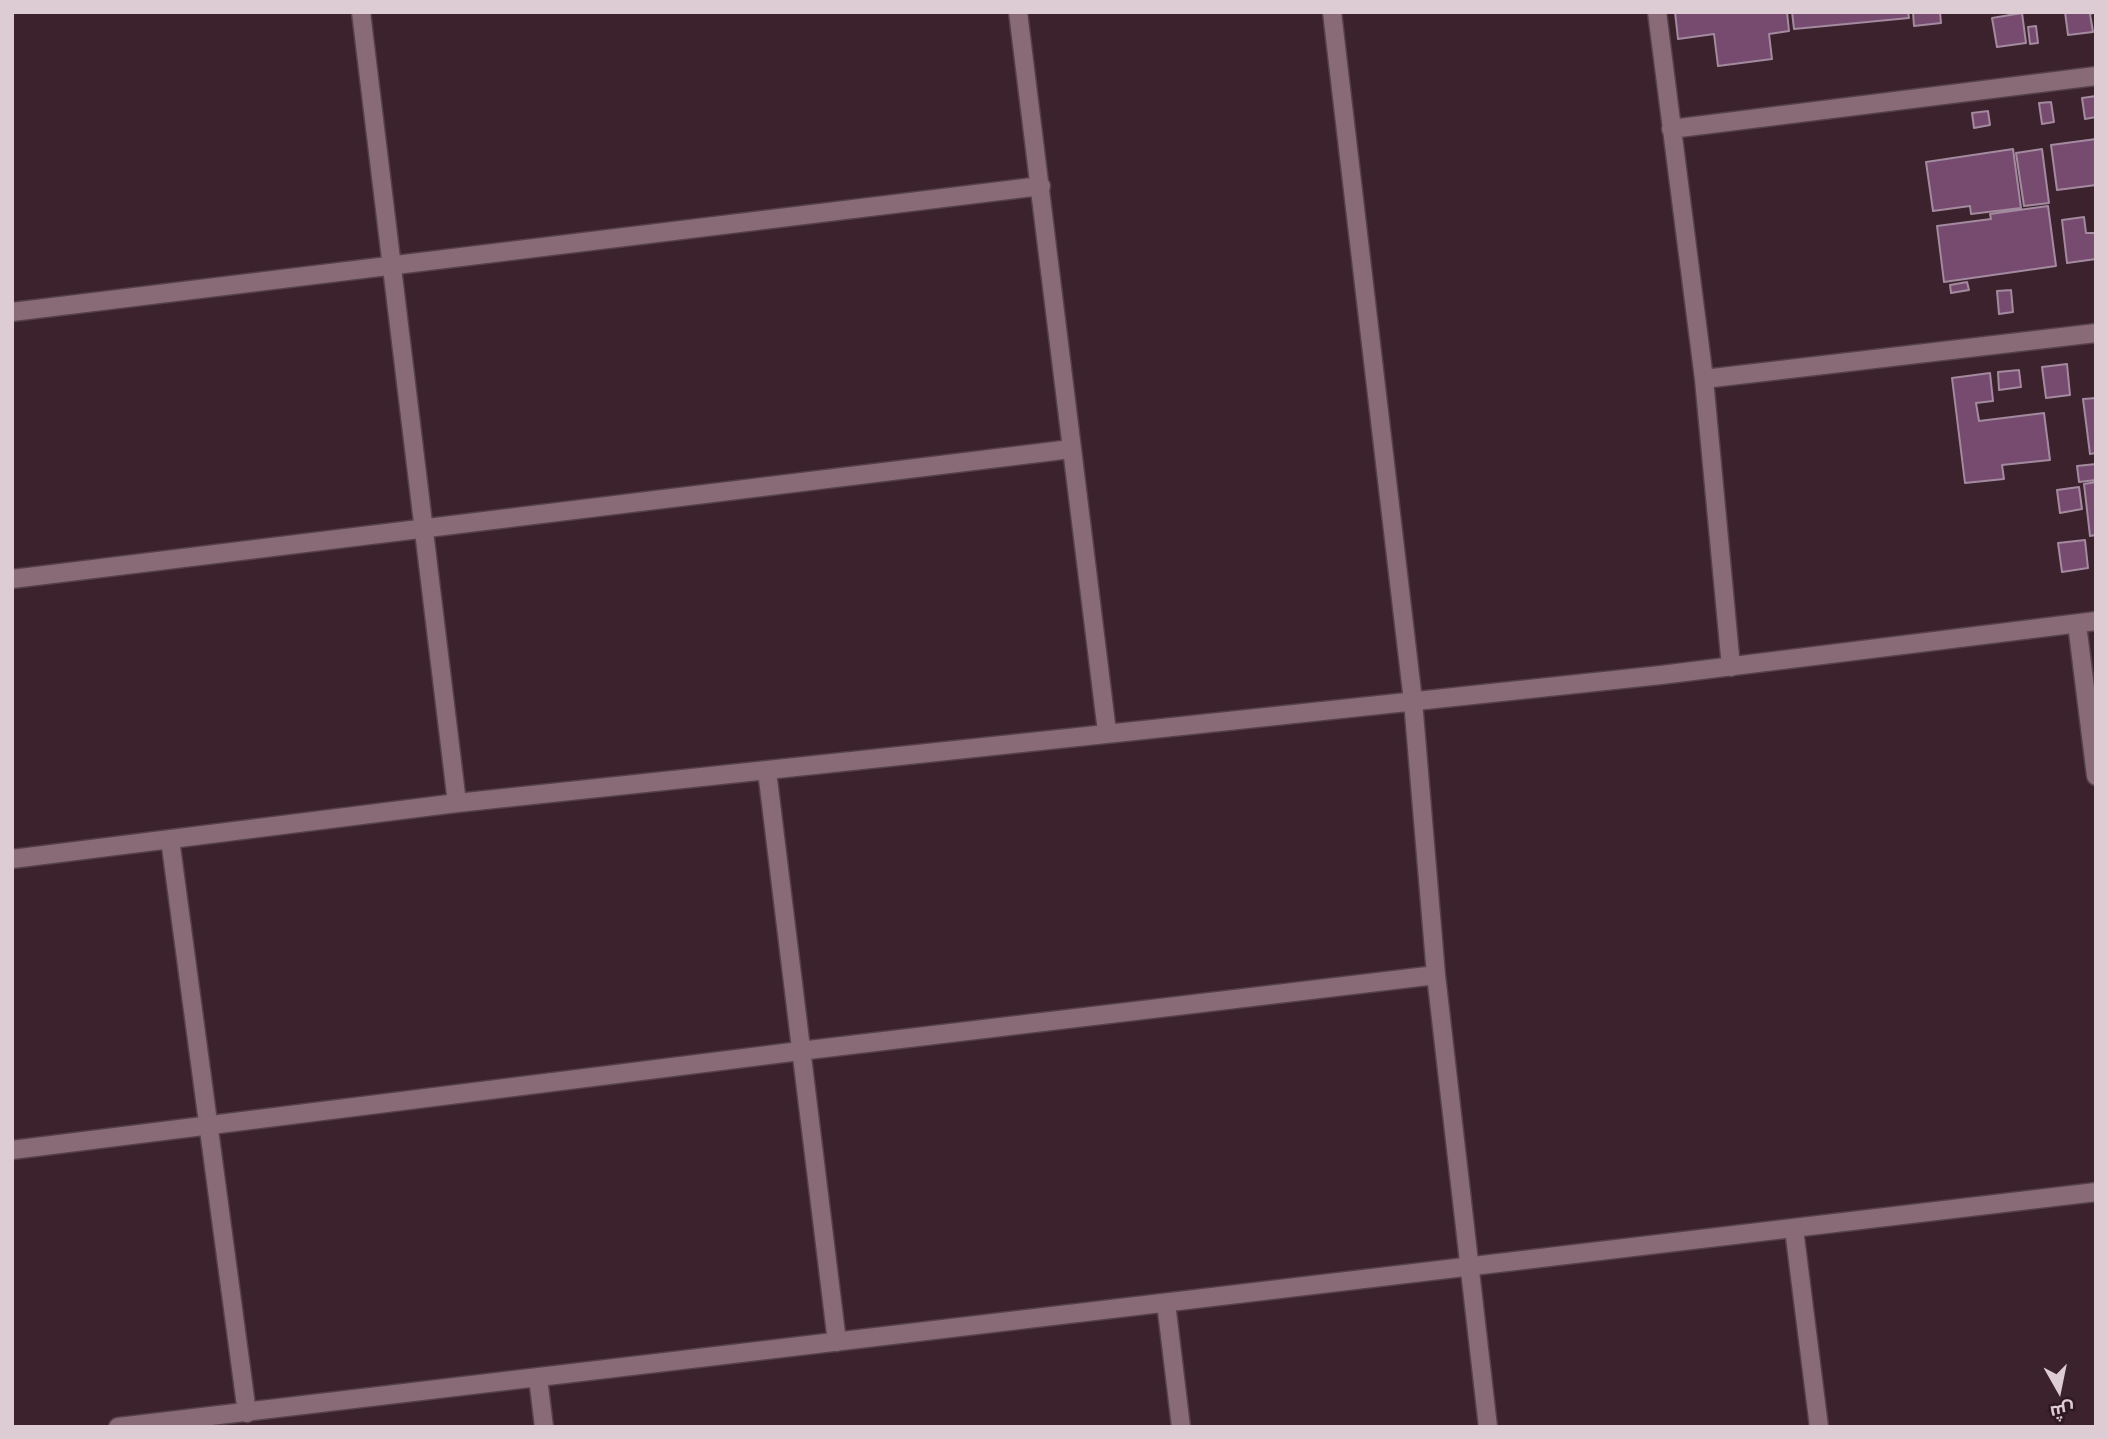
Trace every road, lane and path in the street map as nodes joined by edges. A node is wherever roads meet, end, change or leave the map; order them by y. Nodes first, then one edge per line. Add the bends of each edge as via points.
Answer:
1 (361, 12) edge
2 (1018, 12) edge
3 (1332, 12) edge
4 (1657, 12) edge
5 (2096, 76) edge
6 (1671, 129) junction
7 (1041, 186) junction
8 (392, 264) junction
9 (12, 312) edge
10 (2096, 333) edge
11 (1704, 379) junction
12 (1071, 449) junction
13 (424, 530) junction
14 (12, 579) edge
15 (2096, 621) edge
16 (2077, 624) junction
17 (1731, 667) junction
18 (1413, 701) junction
19 (1107, 732) junction
20 (767, 771) junction
21 (2096, 776) edge
22 (457, 803) junction
23 (170, 839) junction
24 (12, 859) edge
25 (1436, 975) junction
26 (800, 1051) junction
27 (207, 1125) junction
28 (12, 1150) edge
29 (2096, 1192) edge
30 (1794, 1229) junction
31 (1470, 1267) junction
32 (1166, 1303) junction
33 (837, 1342) junction
34 (538, 1378) junction
35 (247, 1413) junction
36 (118, 1427) edge
37 (544, 1427) edge
38 (1181, 1427) edge
39 (1489, 1427) edge
40 (1819, 1427) edge

1 - 8 street
2 - 7 street
3 - 18 street
4 - 6 street
5 - 6 street
6 - 11 street
7 - 8 street
7 - 12 street
8 - 9 street
8 - 13 street
10 - 11 street
11 - 17 street
12 - 13 street
12 - 19 street
13 - 14 street
13 - 22 street
15 - 16 street
16 - 17 street
16 - 21 street
17 - 18 street
18 - 19 street
18 - 25 street
19 - 20 street
20 - 22 street
20 - 26 street
22 - 23 street
23 - 24 street
23 - 27 street
25 - 26 street
25 - 31 street
26 - 27 street
26 - 33 street
27 - 28 street
27 - 35 street
29 - 30 street
30 - 31 street
30 - 40 street
31 - 32 street
31 - 39 street
32 - 33 street
32 - 38 street
33 - 34 street
34 - 35 street
34 - 37 street
35 - 36 street

